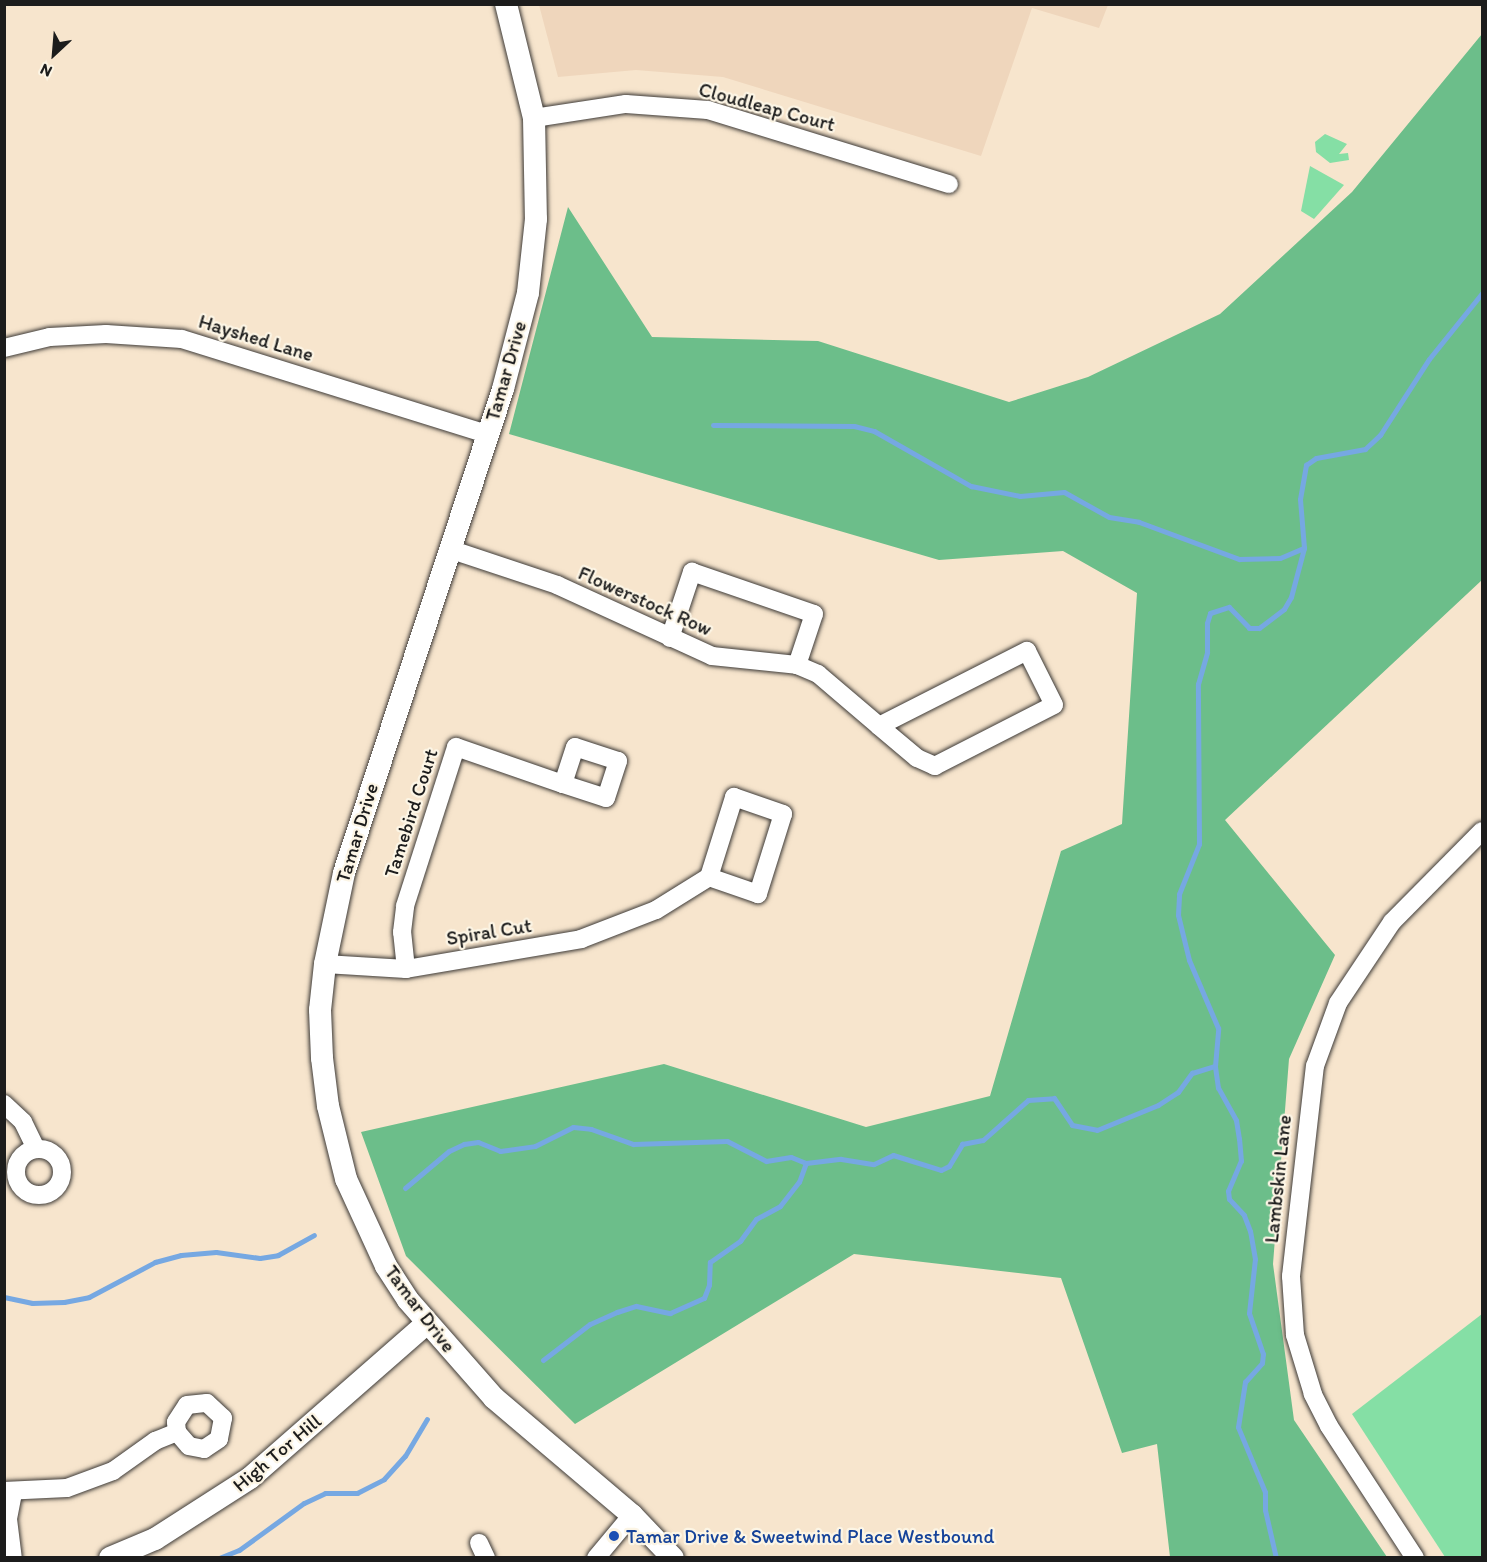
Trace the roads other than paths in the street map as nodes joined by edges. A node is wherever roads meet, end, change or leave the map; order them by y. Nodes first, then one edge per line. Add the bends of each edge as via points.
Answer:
1 (506, 4) edge
2 (534, 118) junction
3 (949, 184) dead end
4 (4, 348) edge
5 (487, 434) junction
6 (449, 549) junction
7 (670, 638) junction
8 (797, 665) junction
9 (879, 726) junction
10 (563, 784) dead end
11 (1482, 831) edge
12 (709, 877) junction
13 (325, 964) junction
14 (406, 969) junction
15 (4, 1104) edge
16 (36, 1149) dead end
17 (427, 1323) junction
18 (177, 1432) dead end
19 (9, 1492) edge
20 (632, 1515) junction
21 (13, 1557) edge
22 (110, 1557) edge
23 (596, 1557) edge
24 (673, 1557) edge
25 (1415, 1557) edge

1 - 2 street, Tamar Drive
2 - 3 street, Cloudleap Court via 626,104 708,110
2 - 5 street, Tamar Drive via 534,256 516,341
4 - 5 street, Hayshed Lane via 50,337 106,334 182,339
5 - 6 street, Tamar Drive
6 - 7 street, Flowerstock Row via 557,585
6 - 13 street, Tamar Drive via 344,873
7 - 8 street, Flowerstock Row via 712,656
7 - 8 street via 692,573 814,614
8 - 9 street, Flowerstock Row via 818,674
9 - 9 street, Flowerstock Row via 1027,651 1054,705 935,766 916,758
10 - 14 street, Tamebird Court via 456,747 405,906 402,932
11 - 25 street, Lambskin Lane via 1392,922 1338,1003 1315,1066 1309,1100 1291,1276 1295,1335 1313,1394 1329,1426
12 - 12 street via 758,894 783,814 734,797
12 - 14 street, Spiral Cut via 656,910 581,939
13 - 14 street, Spiral Cut
13 - 17 street, Tamar Drive via 320,1010 322,1058 328,1106 346,1179 386,1266
15 - 16 street via 23,1122
17 - 20 street, Tamar Drive via 494,1398
17 - 22 street, High Tor Hill via 250,1478 155,1539
18 - 19 street via 165,1435 113,1472 93,1480 67,1488
19 - 21 street
20 - 23 street
20 - 24 street, Tamar Drive

